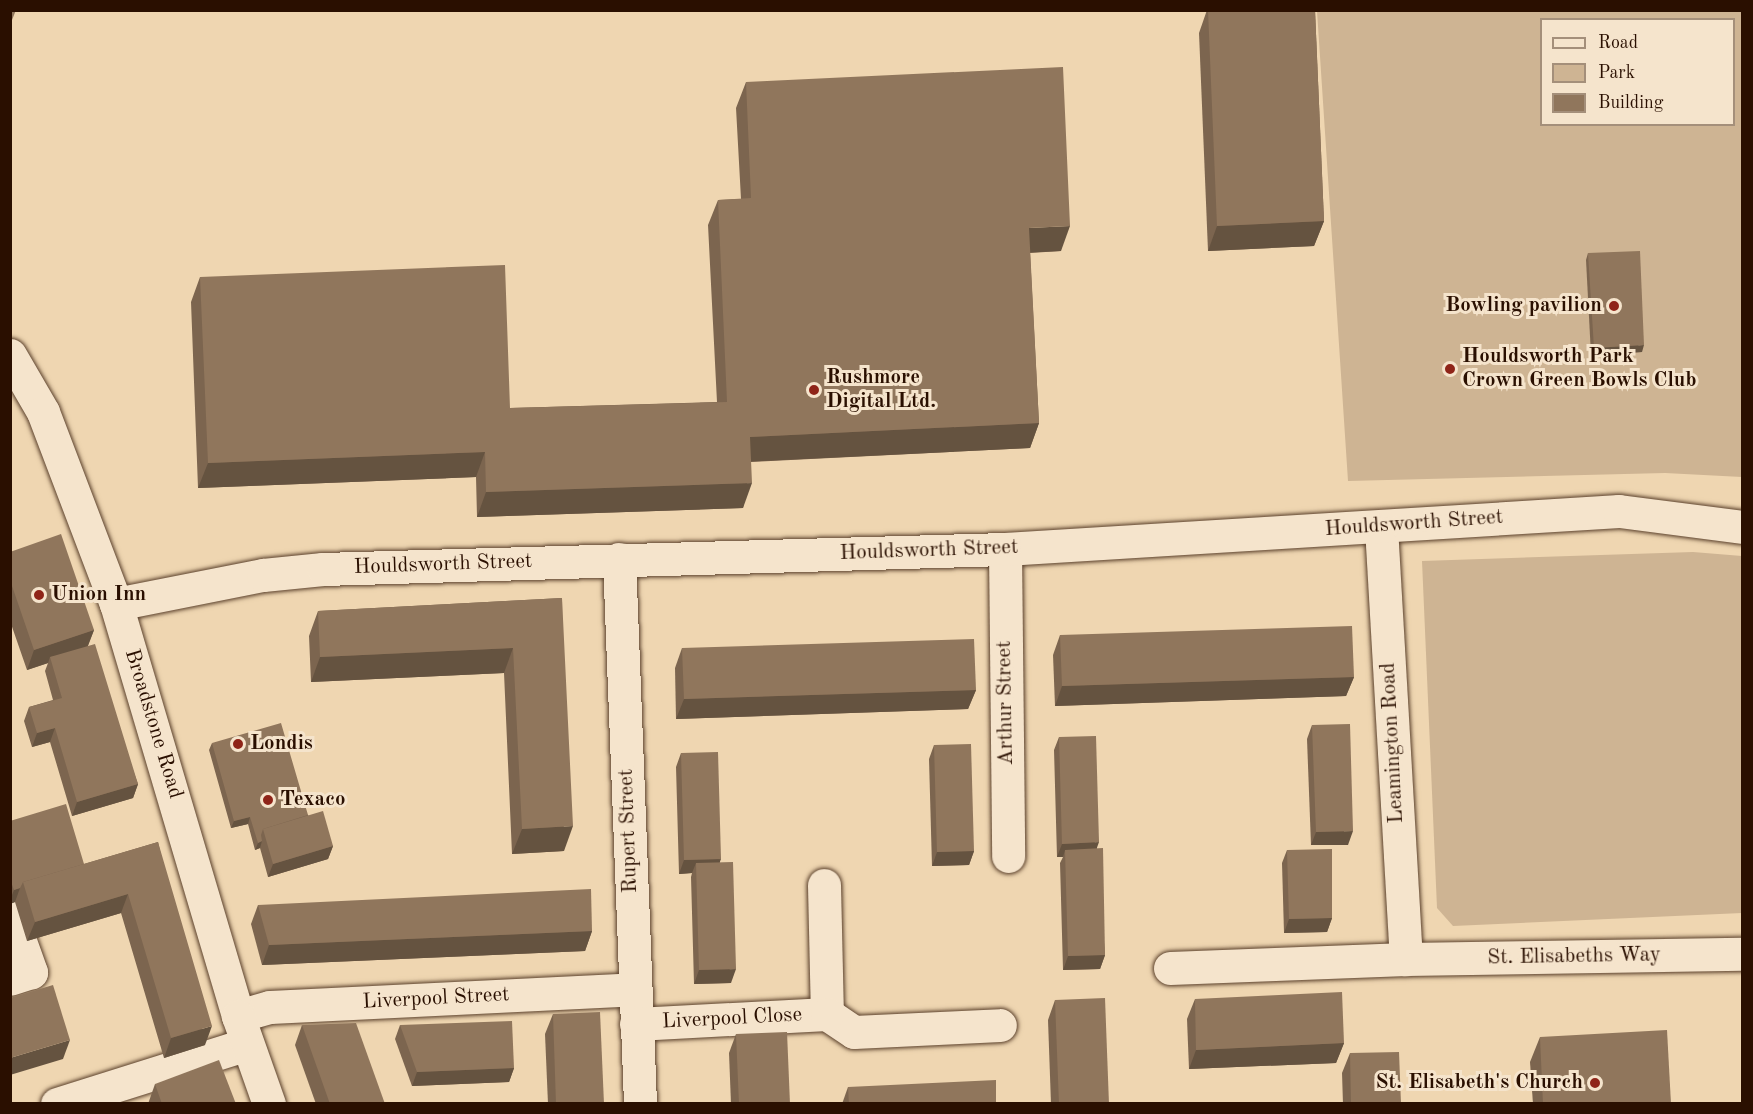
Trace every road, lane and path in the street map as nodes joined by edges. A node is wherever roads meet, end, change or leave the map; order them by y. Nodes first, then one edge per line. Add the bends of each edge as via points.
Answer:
1 (10, 355) edge
2 (1381, 527) junction
3 (1743, 527) edge
4 (1005, 549) junction
5 (619, 559) junction
6 (117, 604) junction
7 (1008, 856) dead end
8 (824, 885) dead end
9 (10, 913) edge
10 (1743, 954) edge
11 (1406, 959) junction
12 (1170, 968) dead end
13 (10, 979) edge
14 (635, 989) junction
15 (827, 1014) junction
16 (636, 1024) junction
17 (1000, 1025) dead end
18 (242, 1030) junction
19 (57, 1104) edge
20 (268, 1104) edge
21 (640, 1104) edge

1 - 6 street, Broadstone Road via 43,412
2 - 3 street, Houldsworth Street via 1619,511
2 - 4 street, Houldsworth Street
2 - 11 street, Leamington Road
4 - 5 street, Houldsworth Street
4 - 7 street, Arthur Street
5 - 6 street, Houldsworth Street via 322,569 263,575
5 - 14 street, Rupert Street
6 - 18 street, Broadstone Road
8 - 15 street, Liverpool Close
9 - 13 street via 31,972
10 - 11 street, St. Elisabeths Way
11 - 12 street, St. Elisabeths Way
14 - 16 street, Rupert Street
14 - 18 street, Liverpool Street via 270,1007
15 - 16 street, Liverpool Close
15 - 17 street, Liverpool Close via 854,1032
16 - 21 street, Rupert Street
18 - 19 street, Liverpool Street
18 - 20 street, Broadstone Road

